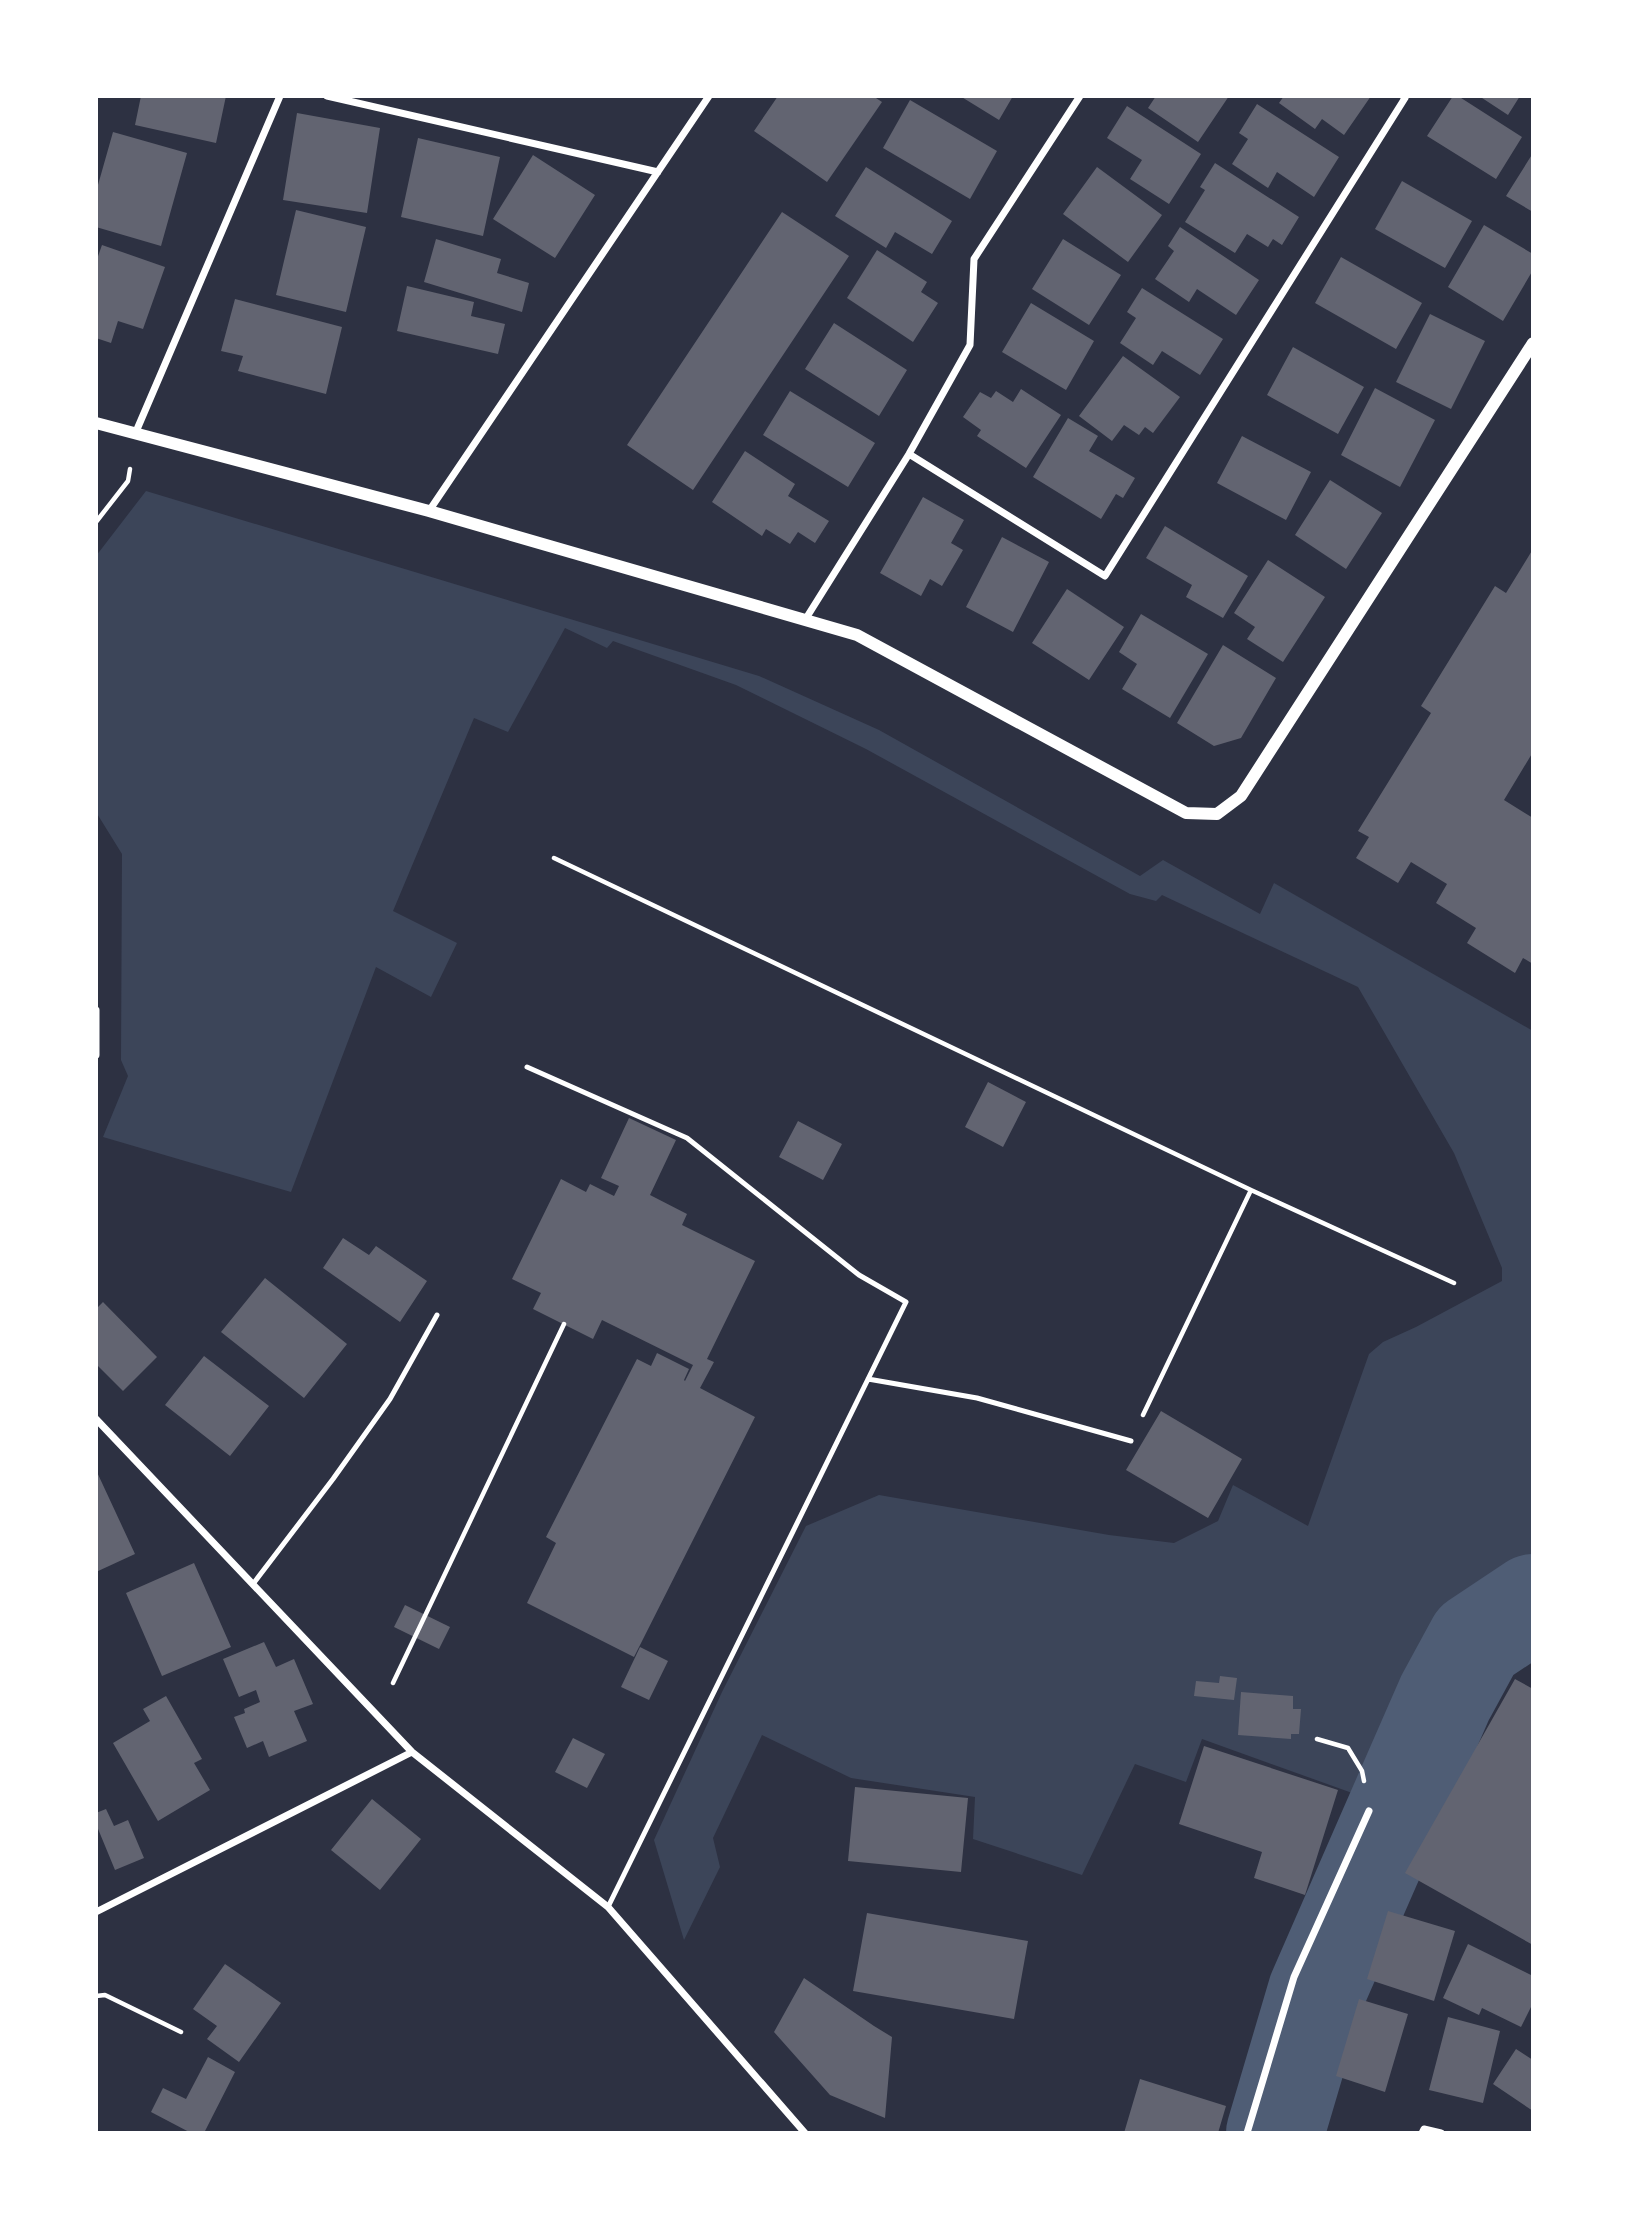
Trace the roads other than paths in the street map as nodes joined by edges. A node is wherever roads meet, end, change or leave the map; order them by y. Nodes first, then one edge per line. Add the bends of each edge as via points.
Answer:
1 (280, 96) edge
2 (327, 96) edge
3 (709, 96) edge
4 (1080, 96) edge
5 (1403, 96) edge
6 (658, 172) junction
7 (1533, 343) edge
8 (96, 423) edge
9 (135, 434) junction
10 (909, 454) junction
11 (429, 511) junction
12 (805, 620) junction
13 (96, 1010) edge
14 (96, 1055) edge
15 (527, 1067) dead end
16 (437, 1315) dead end
17 (868, 1379) junction
18 (96, 1419) edge
19 (1131, 1441) road end
20 (253, 1584) junction
21 (412, 1752) junction
22 (1369, 1811) road end
23 (608, 1907) junction
24 (96, 1912) edge
25 (806, 2133) edge
26 (1247, 2133) edge
27 (1422, 2133) edge
28 (1441, 2133) edge

1 - 9 street
2 - 6 street
3 - 6 street
4 - 10 street via 974,259 970,345
5 - 10 street via 1105,576
6 - 11 street
7 - 12 street via 1241,796 1217,814 1186,813 857,635
8 - 9 street
9 - 11 street
10 - 12 street
11 - 12 street
13 - 14 street
15 - 17 lane via 687,1138 859,1275 906,1302
16 - 20 lane via 390,1399
17 - 19 lane via 977,1398
17 - 23 lane
18 - 20 street
20 - 21 street
21 - 23 street
21 - 24 street
22 - 26 street via 1294,1977
23 - 25 street
27 - 28 street via 1423,2129

